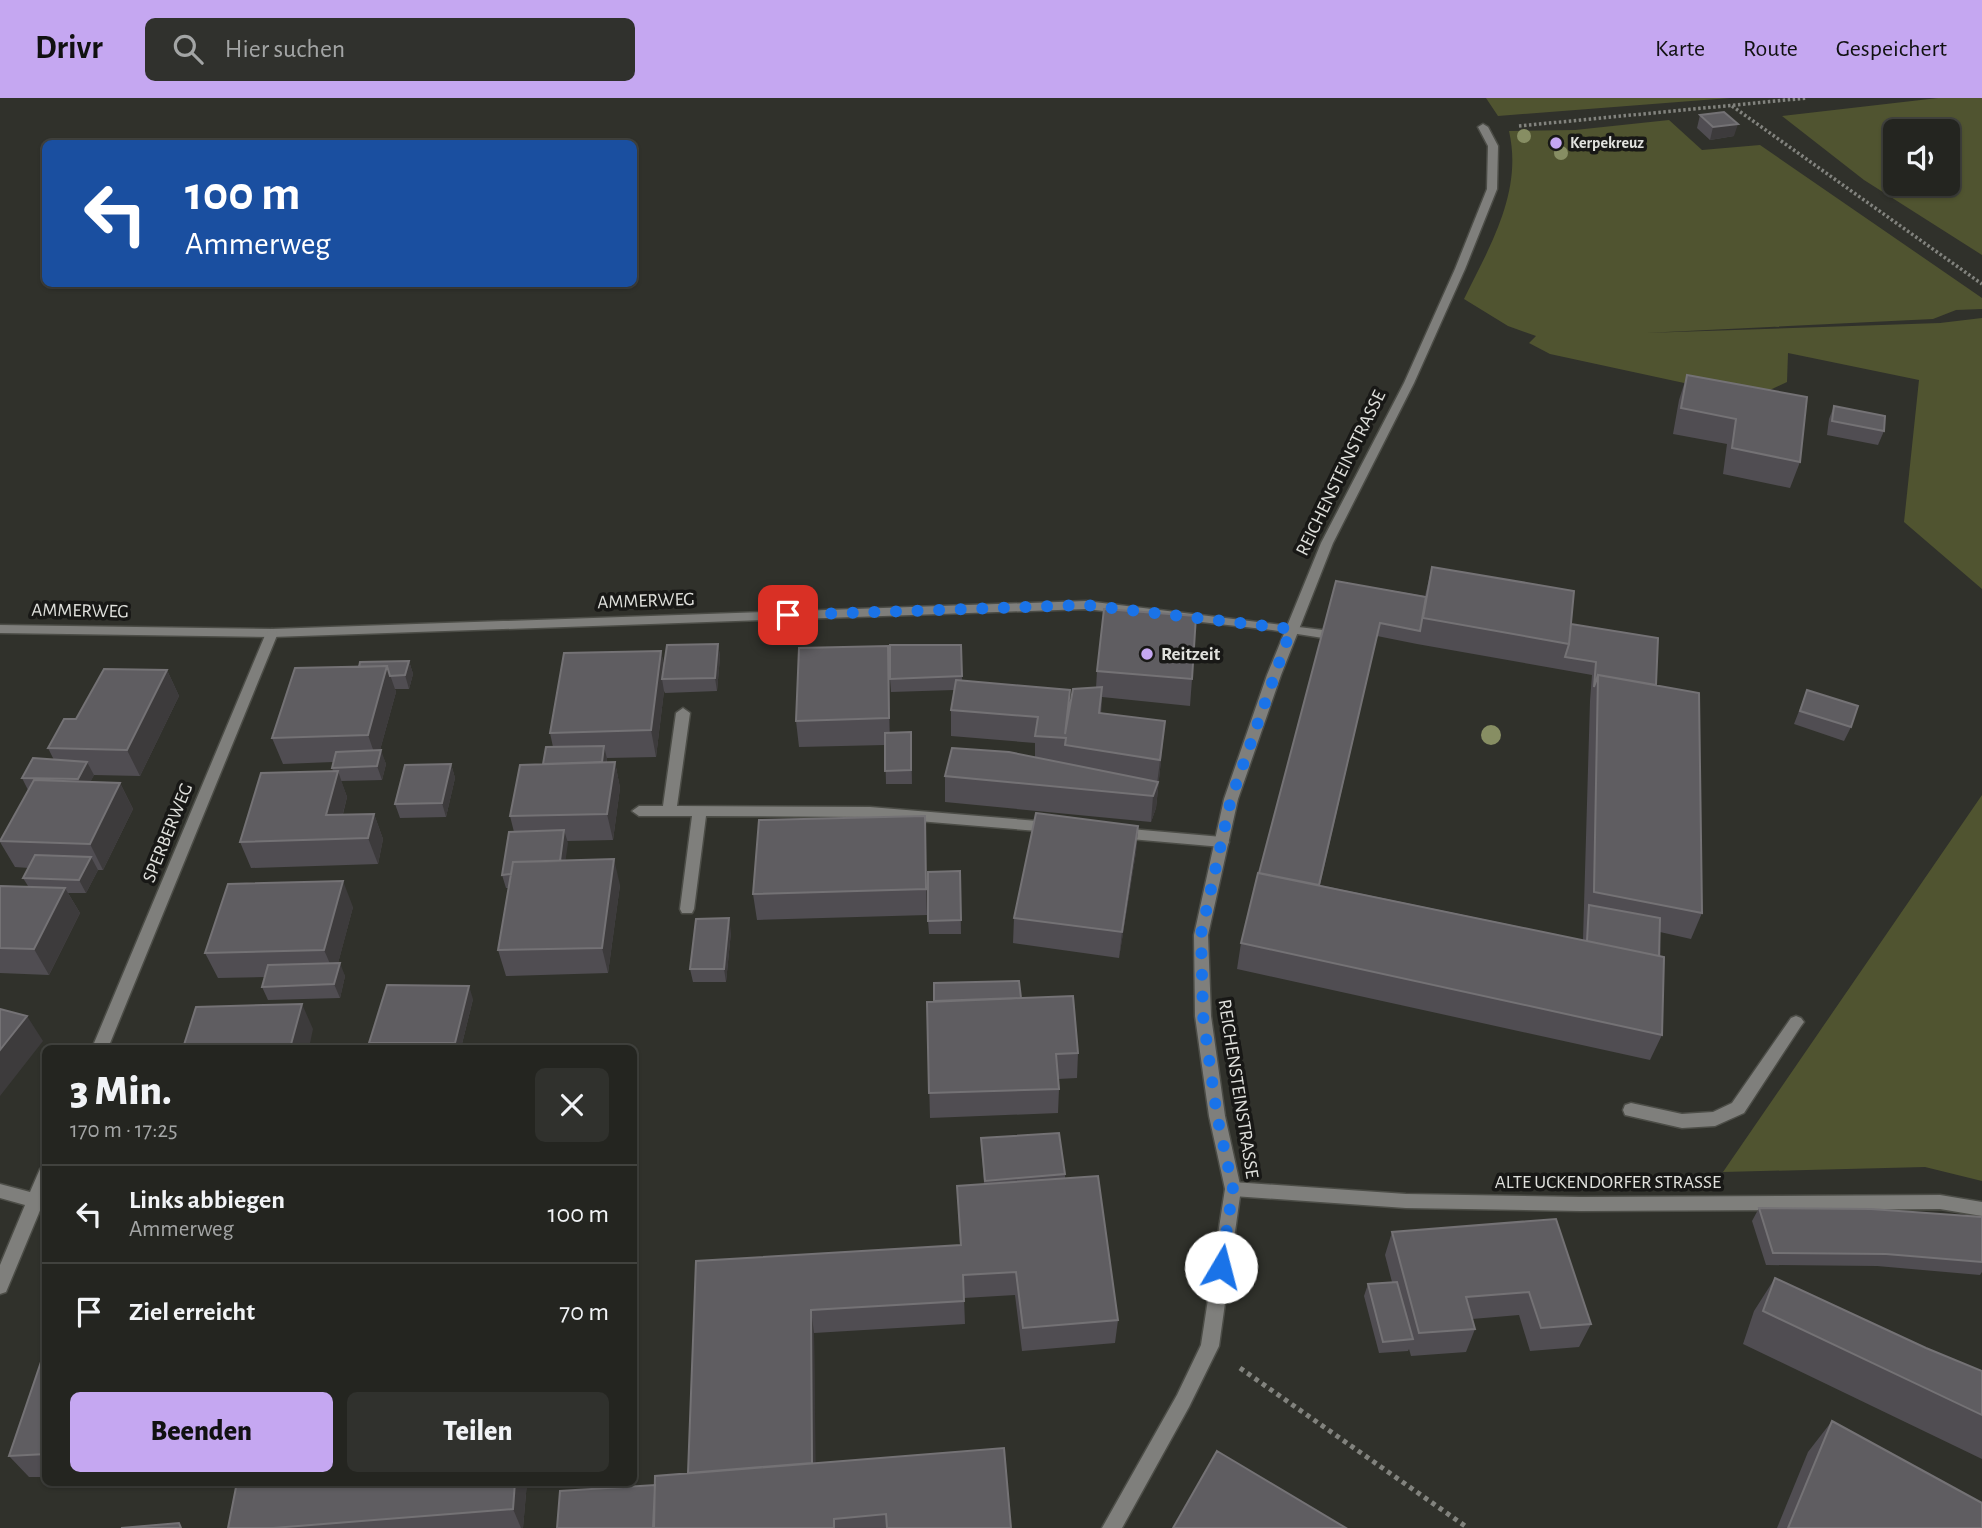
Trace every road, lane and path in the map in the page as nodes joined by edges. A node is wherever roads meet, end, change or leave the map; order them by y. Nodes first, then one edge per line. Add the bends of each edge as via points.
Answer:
1 (1807, 98) edge
2 (1731, 106) junction
3 (1483, 127) joint
4 (1982, 284) edge
5 (0, 629) edge
6 (1291, 629) junction
7 (272, 633) junction
8 (1323, 634) edge
9 (683, 713) dead end
10 (639, 811) dead end
11 (669, 812) junction
12 (700, 812) junction
13 (1060, 828) edge
14 (1100, 832) edge
15 (1222, 842) junction
16 (687, 909) dead end
17 (1796, 1021) dead end
18 (101, 1045) edge
19 (1631, 1110) dead end
20 (42, 1183) edge
21 (1233, 1189) junction
22 (0, 1191) edge
23 (34, 1200) junction
24 (1982, 1209) edge
25 (0, 1286) edge
26 (1210, 1346) junction
27 (1112, 1528) edge
28 (1468, 1528) edge

1 - 2 path
2 - 3 path
2 - 4 path
3 - 6 street, REICHENSTEINSTRASSE via 1493,146 1492,189 1409,383 1327,543
5 - 7 street, AMMERWEG
6 - 7 street, AMMERWEG via 1086,605
6 - 8 street, AMMERWEG
6 - 15 street, REICHENSTEINSTRASSE via 1231,799
7 - 18 street, SPERBERWEG
9 - 11 street
10 - 11 street
11 - 12 street
12 - 13 street via 870,811
12 - 16 street
14 - 15 street
15 - 21 street, REICHENSTEINSTRASSE via 1201,948 1205,1027
17 - 19 street via 1738,1108 1715,1119 1682,1121
20 - 23 street
21 - 24 street, ALTE UCKENDORFER STRASSE via 1406,1201 1940,1202
21 - 26 street, REICHENSTEINSTRASSE
22 - 23 street
23 - 25 street
26 - 27 street, REICHENSTEINSTRASSE
26 - 28 path

